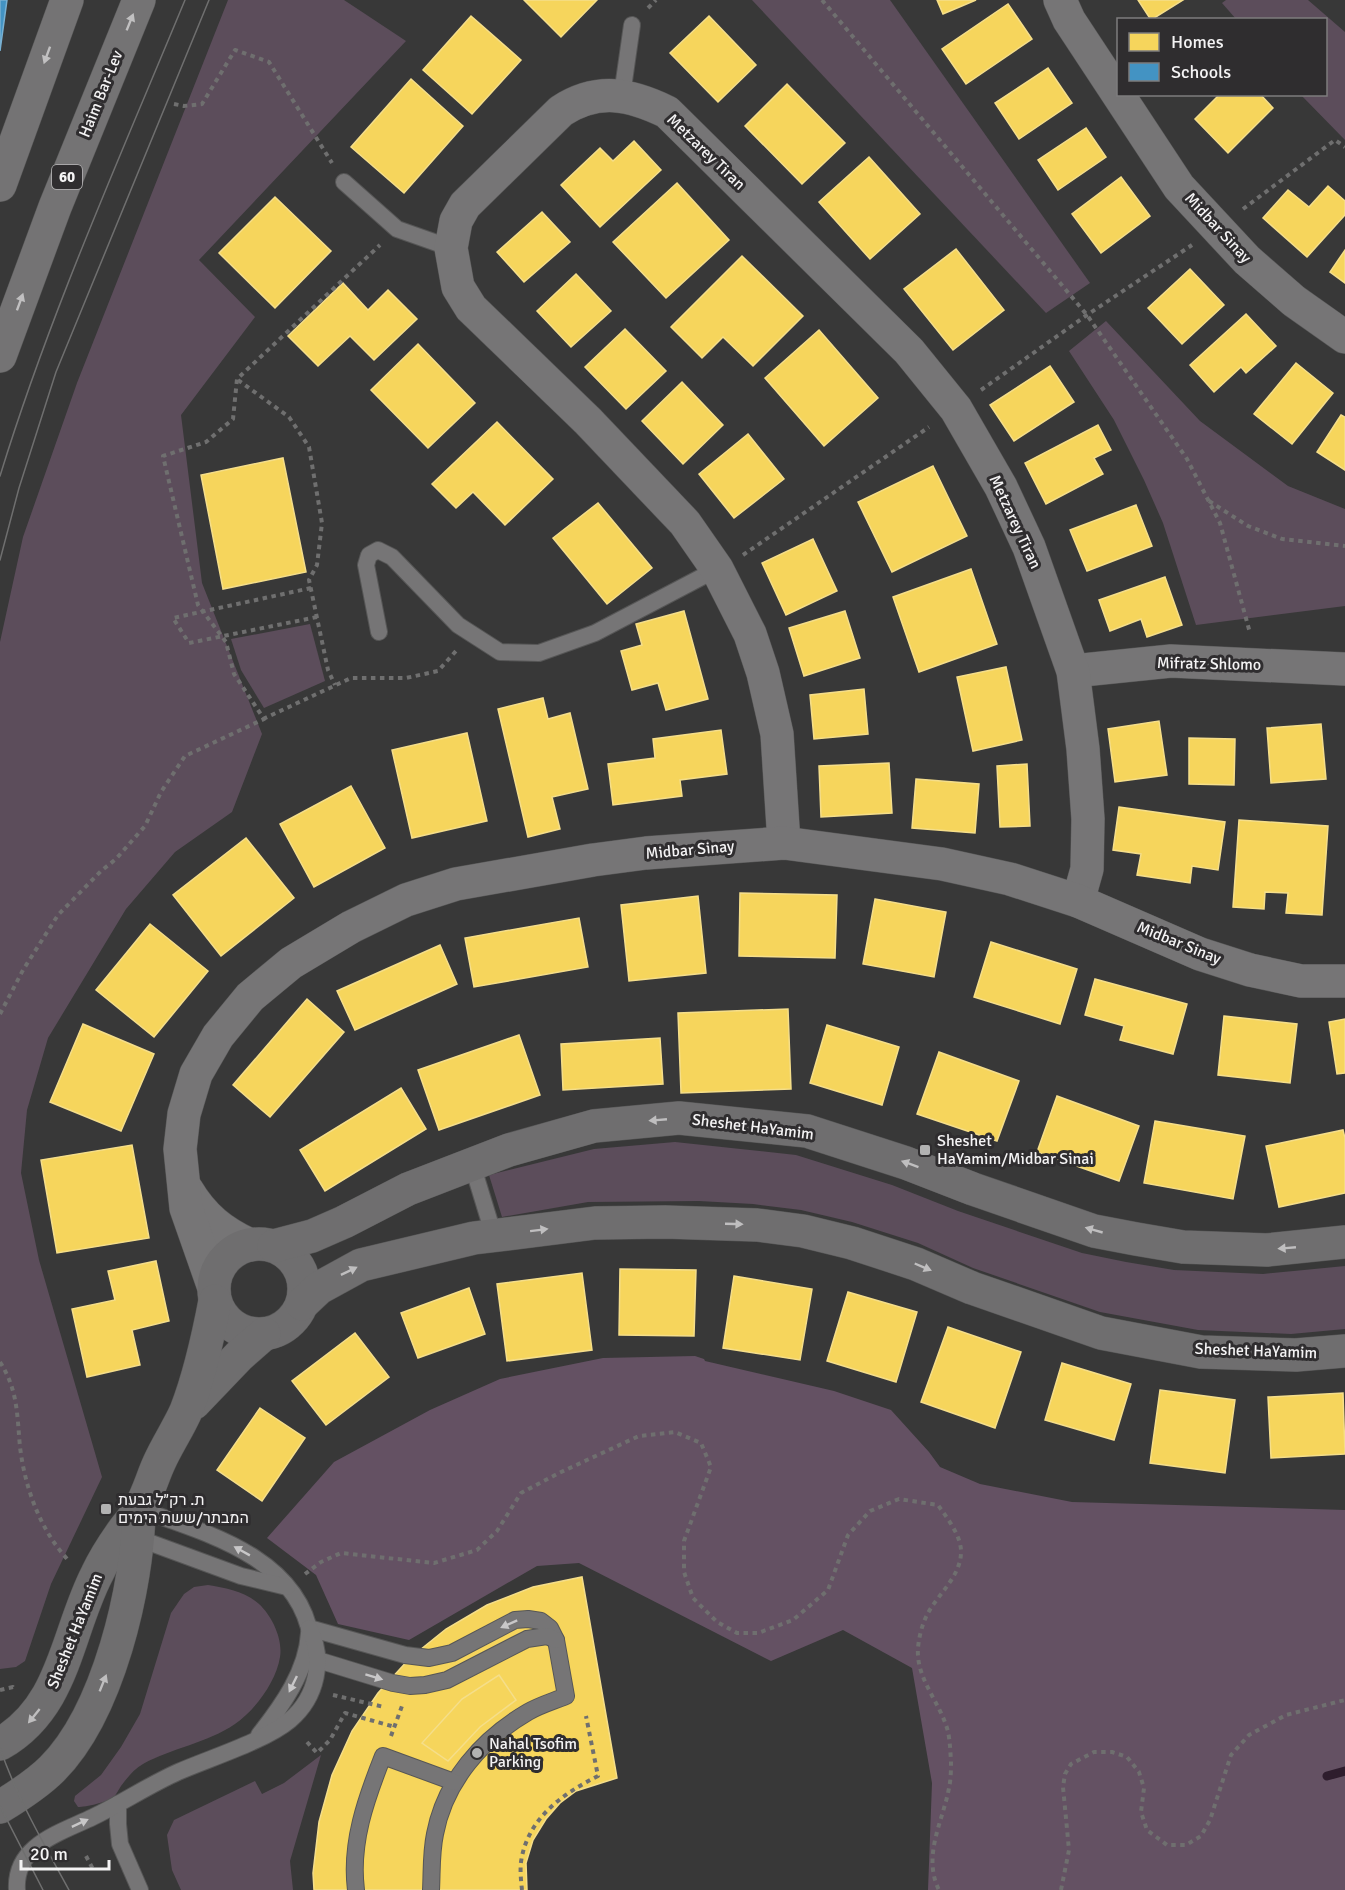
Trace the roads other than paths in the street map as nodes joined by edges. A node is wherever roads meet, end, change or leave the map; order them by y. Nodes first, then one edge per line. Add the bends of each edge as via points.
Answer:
1 (67, 0) edge
2 (139, 0) edge
3 (1059, 0) edge
4 (632, 25) dead end
5 (1117, 92) edge
6 (622, 95) junction
7 (1119, 96) edge
8 (344, 182) road end
9 (0, 185) edge
10 (451, 248) junction
11 (1345, 337) edge
12 (0, 356) edge
13 (717, 568) junction
14 (379, 632) dead end
15 (1345, 669) edge
16 (1073, 671) junction
17 (784, 843) junction
18 (1078, 901) junction
19 (1345, 981) edge
20 (472, 1164) junction
21 (182, 1181) junction
22 (494, 1236) junction
23 (1345, 1242) edge
24 (262, 1245) junction
25 (214, 1293) junction
26 (302, 1304) junction
27 (264, 1334) junction
28 (1345, 1351) edge
29 (185, 1413) junction
30 (133, 1527) junction
31 (287, 1587) junction
32 (309, 1628) junction
33 (556, 1640) junction
34 (318, 1660) junction
35 (257, 1738) junction
36 (0, 1744) edge
37 (454, 1782) junction
38 (118, 1804) junction
39 (0, 1807) edge
40 (17, 1890) edge
41 (140, 1890) edge
42 (356, 1890) edge
43 (431, 1890) edge

1 -> 9 highway
12 -> 2 highway, Haim Bar-Lev / 60
3 - 5 street, Midbar Sinay
4 - 6 lane
6 - 10 street, Metzarey Tiran via 577,101 561,111 465,205 456,221
6 - 16 street, Metzarey Tiran via 667,112 909,351 939,386 1015,517
7 - 11 street, Midbar Sinay via 1179,186 1216,229 1294,301
8 - 10 lane via 397,229
10 - 13 street, Metzarey Tiran via 458,287 471,308 588,421 685,523
13 - 14 lane via 595,633 539,652 500,652 458,625 392,557 378,550 369,555 366,565
13 - 17 street, Metzarey Tiran via 750,634 763,673 777,734
15 - 16 street, Mifratz Shlomo via 1171,661
16 - 18 street, Metzarey Tiran via 1088,819 1087,869
17 - 18 street, Midbar Sinay via 942,864 1010,879
17 - 21 street, Midbar Sinay via 646,853 456,884 406,900 351,927 291,963 250,998 218,1036 196,1074 184,1113
18 - 19 street, Midbar Sinay via 1200,954 1250,970 1301,981
20 - 22 lane
23 -> 20 street, Sheshet HaYamim via 1267,1250 1183,1246 1094,1231 807,1131 726,1122 679,1118 594,1126
20 - 24 street, Sheshet HaYamim via 408,1189 312,1236
21 - 24 street, Midbar Sinay via 204,1215 217,1227
21 - 25 street, Midbar Sinay via 186,1208
26 -> 22 street, Sheshet HaYamim via 319,1288 361,1265
22 -> 28 street, Sheshet HaYamim via 595,1223 642,1222 757,1225 803,1231 916,1264 1101,1333 1202,1352 1296,1355
24 - 25 street via 243,1246 229,1255 218,1270
24 - 26 street via 288,1254 299,1267 305,1289
25 - 27 street via 225,1320 249,1333
25 - 29 street, Sheshet HaYamim via 202,1363
26 - 27 street via 286,1326
27 - 29 street, Sheshet HaYamim
29 - 30 street, Sheshet HaYamim
30 - 31 lane via 242,1576
31 -> 30 lane via 245,1551 205,1533
30 -> 36 street, Sheshet HaYamim via 96,1575 46,1700 30,1722
39 -> 30 street, Sheshet HaYamim via 52,1769 84,1725 113,1657 129,1596
31 - 32 lane via 301,1606
33 -> 32 lane via 541,1621 515,1620 452,1653 429,1658
32 - 34 lane
32 -> 35 lane via 305,1656 291,1689
34 -> 33 lane via 393,1683 425,1685 447,1680 527,1639 547,1636
33 - 37 lane via 566,1696 530,1711 498,1731
34 - 35 lane via 315,1680 302,1706 284,1724
35 - 38 lane via 147,1786
37 - 42 lane via 383,1756 362,1815 356,1845
37 - 43 lane via 435,1834
40 -> 38 lane via 17,1875 31,1850
38 - 41 lane via 120,1844

